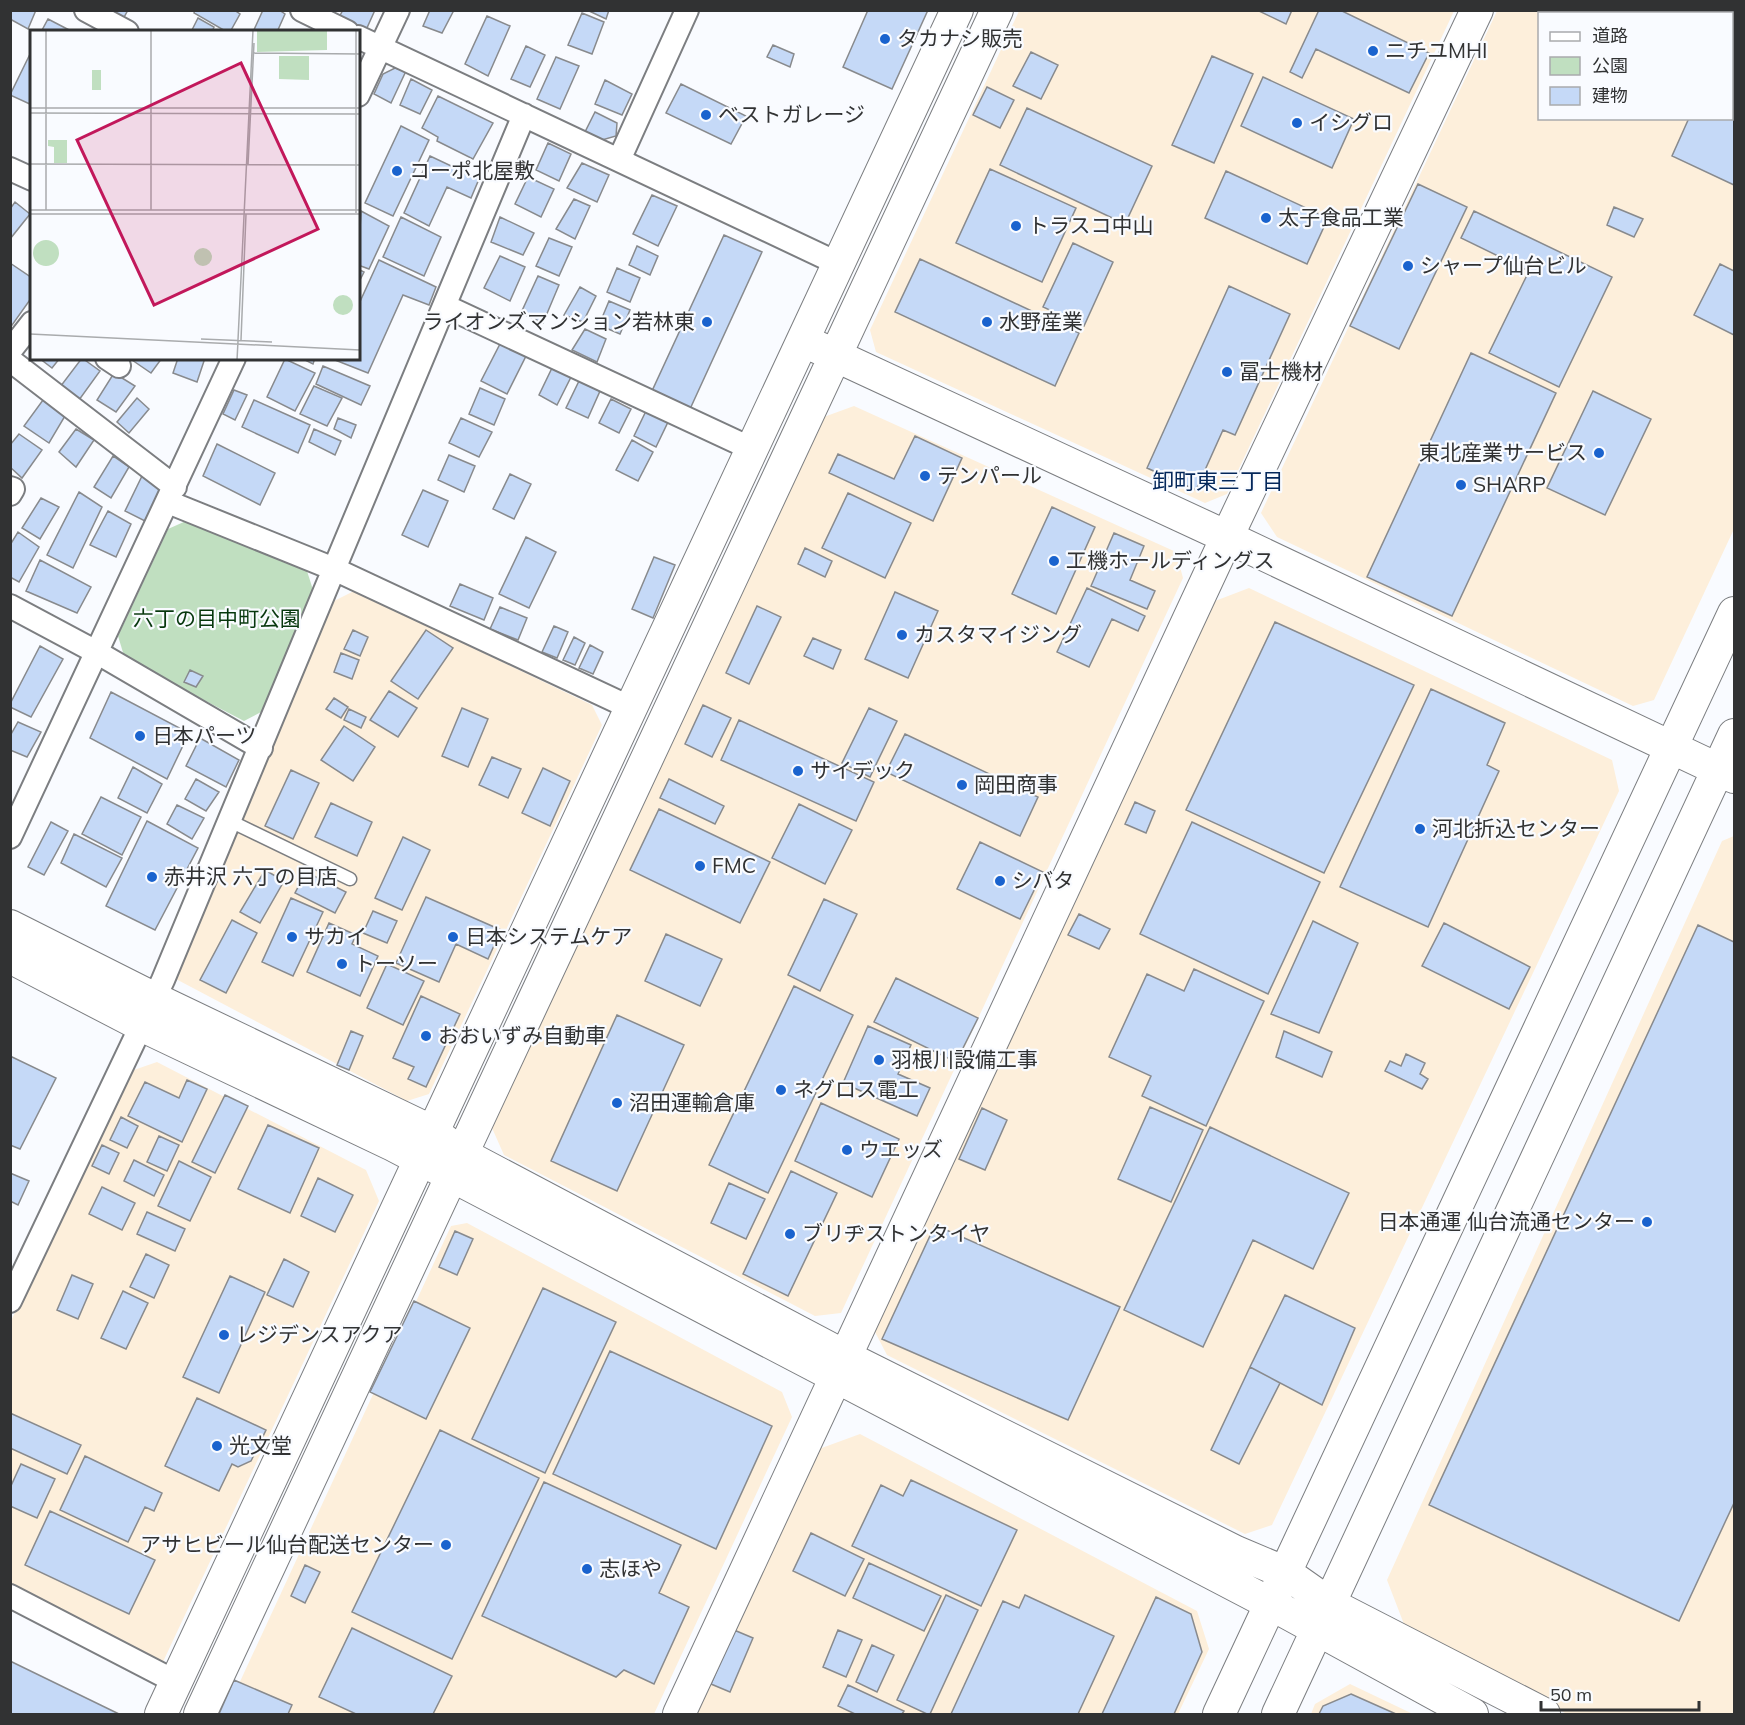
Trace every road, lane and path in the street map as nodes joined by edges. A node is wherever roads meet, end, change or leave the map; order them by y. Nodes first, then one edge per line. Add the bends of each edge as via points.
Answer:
1 (86, 10) edge
2 (302, 10) edge
3 (398, 10) edge
4 (687, 10) edge
5 (957, 10) edge
6 (997, 10) edge
7 (1476, 10) edge
8 (123, 30) edge
9 (343, 30) edge
10 (360, 38) edge
11 (381, 47) junction
12 (360, 91) edge
13 (524, 115) junction
14 (619, 160) junction
15 (10, 169) edge
16 (30, 178) edge
17 (839, 264) junction
18 (445, 306) junction
19 (30, 325) edge
20 (803, 341) junction
21 (10, 351) edge
22 (836, 356) junction
23 (10, 360) edge
24 (233, 360) edge
25 (752, 449) junction
26 (10, 488) edge
27 (10, 494) edge
28 (171, 494) junction
29 (1227, 537) junction
30 (334, 569) junction
31 (10, 606) edge
32 (1734, 613) edge
33 (98, 653) junction
34 (631, 708) junction
35 (1734, 735) edge
36 (1671, 747) junction
37 (261, 748) junction
38 (1726, 773) edge
39 (230, 821) junction
40 (10, 837) edge
41 (350, 879) dead end
42 (10, 926) edge
43 (10, 957) edge
44 (149, 1012) junction
45 (434, 1132) junction
46 (421, 1160) junction
47 (457, 1165) junction
48 (10, 1301) edge
49 (841, 1368) junction
50 (1286, 1573) junction
51 (10, 1596) edge
52 (1271, 1604) junction
53 (1324, 1617) junction
54 (176, 1682) junction
55 (161, 1714) edge
56 (200, 1714) edge
57 (679, 1714) edge
58 (1219, 1714) edge
59 (1278, 1714) edge
60 (1468, 1714) edge
61 (1544, 1714) edge

1 - 8 street
2 - 9 street
3 - 11 street
4 - 14 street
5 - 17 street
6 - 22 street
7 - 29 street
10 - 11 street
11 - 12 street
11 - 13 street
13 - 14 street
13 - 18 street
14 - 17 street
15 - 16 street
17 - 20 street
18 - 25 street
18 - 30 street
19 - 21 street
20 - 22 street
20 - 25 street
22 - 29 street
22 - 47 street
23 - 28 street
24 - 28 street
25 - 34 street
26 - 27 street
28 - 30 street
28 - 33 street
29 - 36 street
29 - 49 street
30 - 34 street
30 - 37 street
31 - 33 street
32 - 36 street
33 - 37 street
33 - 40 street
34 - 45 street
35 - 38 street
36 - 38 street
36 - 50 street
37 - 39 street
38 - 53 street
39 - 41 lane
39 - 44 street
42 - 44 street
43 - 44 street
44 - 45 street
44 - 46 street
44 - 48 street
45 - 46 street
45 - 47 street
46 - 47 street
46 - 54 street
47 - 49 street
47 - 56 street
49 - 50 street
49 - 52 street
49 - 57 street
50 - 52 street
50 - 53 street
51 - 54 street
52 - 53 street
52 - 58 street
53 - 59 street
53 - 60 street
53 - 61 street
54 - 55 street

